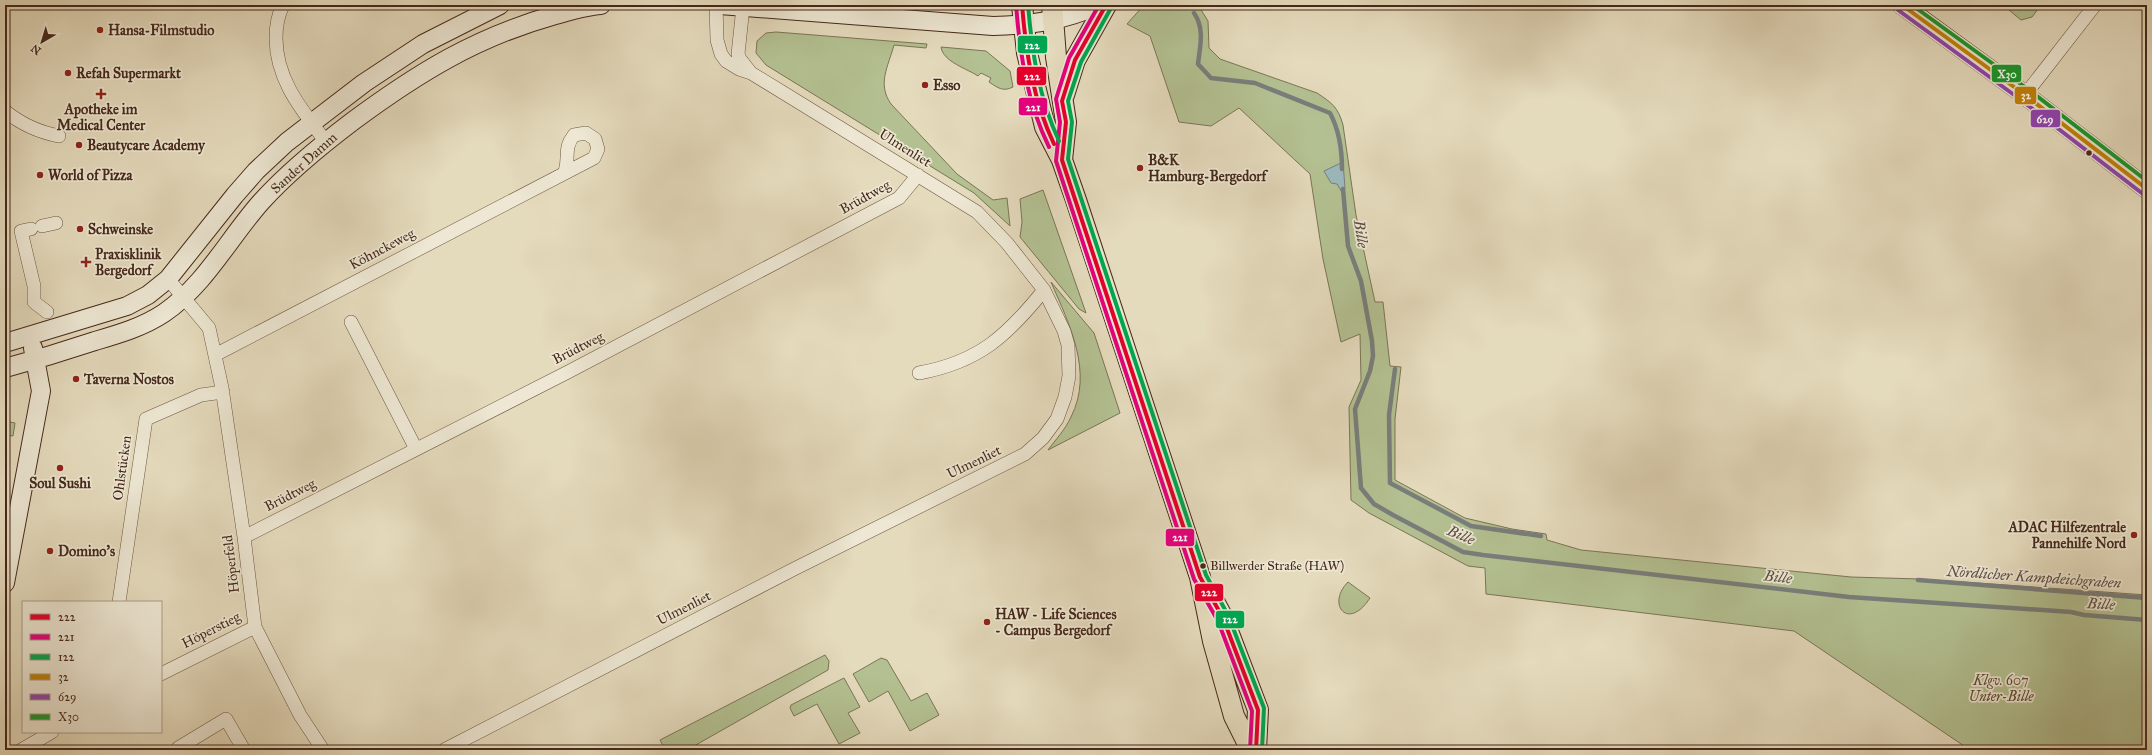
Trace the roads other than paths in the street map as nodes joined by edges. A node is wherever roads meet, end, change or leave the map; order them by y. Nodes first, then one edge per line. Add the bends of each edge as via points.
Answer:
1 (283, 5) edge
2 (500, 5) edge
3 (601, 5) edge
4 (716, 5) edge
5 (720, 5) edge
6 (1022, 5) edge
7 (1098, 5) edge
8 (1106, 5) edge
9 (1902, 5) edge
10 (2096, 5) edge
11 (743, 6) edge
12 (1052, 13) edge
13 (1023, 25) junction
14 (751, 73) junction
15 (2025, 95) junction
16 (1062, 101) junction
17 (5, 111) edge
18 (311, 123) junction
19 (59, 136) dead end
20 (326, 142) junction
21 (1062, 160) junction
22 (565, 172) dead end
23 (918, 175) junction
24 (2147, 189) edge
25 (56, 223) dead end
26 (168, 279) junction
27 (1044, 290) junction
28 (185, 297) junction
29 (47, 312) dead end
30 (351, 322) dead end
31 (30, 337) junction
32 (5, 343) edge
33 (216, 355) junction
34 (37, 359) junction
35 (5, 368) edge
36 (919, 373) dead end
37 (223, 392) junction
38 (416, 449) junction
39 (244, 537) junction
40 (1200, 577) junction
41 (5, 583) edge
42 (119, 601) edge
43 (255, 626) junction
44 (162, 673) edge
45 (50, 733) edge
46 (178, 748) dead end
47 (21, 750) edge
48 (244, 750) edge
49 (323, 750) edge
50 (444, 750) edge
51 (1251, 750) edge
52 (1256, 750) edge

1 - 18 street via 276,28 278,65 292,94
2 - 18 main road, Sander Damm via 424,44
3 - 20 main road, Sander Damm via 536,21 474,44 433,65
4 - 14 street, Ulmenliet via 717,40 721,54 733,66
5 - 11 main road
6 - 13 main road
7 - 12 main road
8 - 16 main road via 1076,60
9 - 15 main road
10 - 15 street
11 - 13 main road via 993,26
11 - 14 street, Ulmenliet via 738,54
12 - 13 main road
12 - 16 main road
13 - 21 main road via 1045,127
14 - 23 street, Ulmenliet
15 - 24 main road
16 - 21 main road via 1066,122
17 - 19 street via 18,122
18 - 20 street
18 - 26 main road, Sander Damm via 256,171
20 - 28 main road, Sander Damm via 288,174 260,203
21 - 40 main road
22 - 33 street, Köhnckeweg
23 - 27 street, Ulmenliet via 985,219
23 - 38 street, Brüdtweg via 899,198
25 - 29 street via 21,231 34,286 34,302
26 - 28 street, Höperfeld
26 - 31 main road, Sander Damm via 148,295 127,306
27 - 36 street via 1006,333 991,345 941,369
27 - 50 street, Ulmenliet via 1066,338 1069,376 1057,418 1043,438 1025,454 794,569
28 - 33 street, Höperfeld via 209,328
28 - 34 main road, Sander Damm via 164,313 139,326
30 - 38 street
31 - 32 main road, Sander Damm
31 - 34 main road
33 - 37 street, Höperfeld
34 - 35 main road, Sander Damm
34 - 41 main road via 41,391
37 - 39 street, Höperfeld
37 - 42 street, Ohlstücken via 200,395 146,419
38 - 39 street, Brüdtweg
39 - 43 street, Höperfeld
40 - 51 main road via 1213,641 1234,716
40 - 52 main road via 1223,618 1258,710
43 - 44 street, Höperstieg
43 - 49 street, Höperfeld via 300,715
45 - 47 street
46 - 48 street via 226,719

